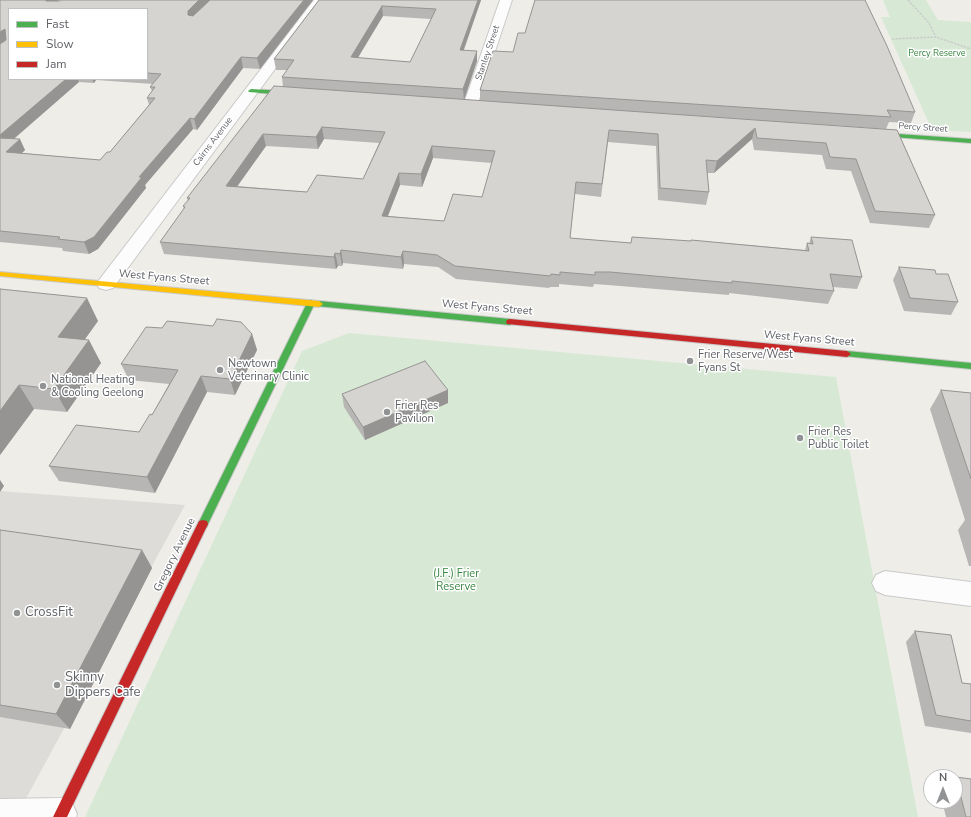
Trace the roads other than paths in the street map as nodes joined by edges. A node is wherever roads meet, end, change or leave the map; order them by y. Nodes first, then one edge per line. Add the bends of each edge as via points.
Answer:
1 (320, 0) edge
2 (506, 0) edge
3 (251, 91) junction
4 (306, 95) edge
5 (470, 106) edge
6 (859, 133) edge
7 (971, 141) edge
8 (0, 274) edge
9 (106, 284) junction
10 (311, 304) junction
11 (971, 366) edge
12 (885, 583) dead end
13 (971, 594) edge
14 (0, 815) edge
15 (61, 815) edge

1 - 3 street, Cairns Avenue
2 - 5 street, Stanley Street
3 - 4 main road
3 - 9 street, Cairns Avenue
6 - 7 main road, Percy Street
8 - 9 main road, West Fyans Street
9 - 10 main road, West Fyans Street
10 - 11 main road, West Fyans Street
10 - 15 main road, Gregory Avenue
12 - 13 street
14 - 15 street

